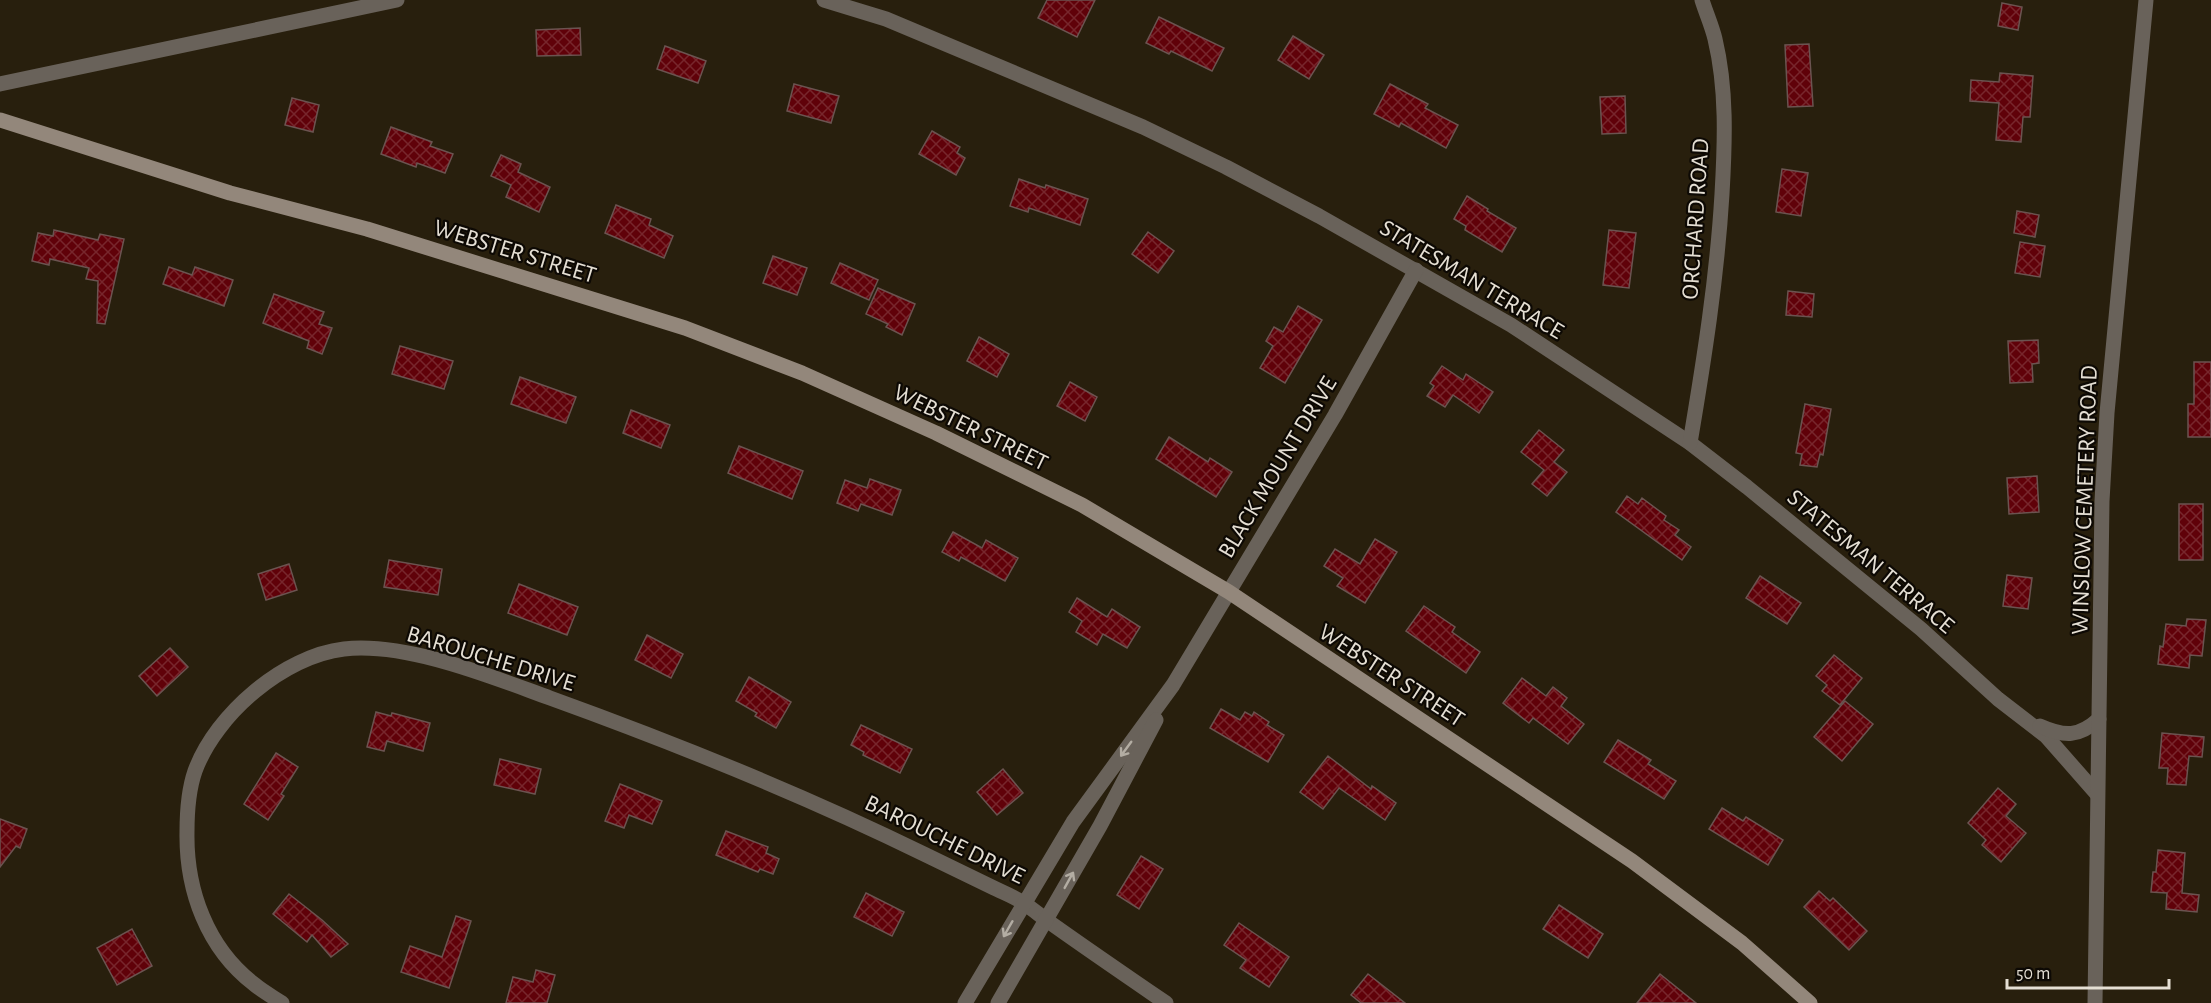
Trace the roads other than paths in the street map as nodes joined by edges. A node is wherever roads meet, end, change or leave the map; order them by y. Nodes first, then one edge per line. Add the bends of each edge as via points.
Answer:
1 (397, 0) edge
2 (824, 0) edge
3 (1702, 0) edge
4 (2146, 0) edge
5 (0, 84) edge
6 (0, 120) edge
7 (1416, 270) junction
8 (1690, 443) junction
9 (1229, 592) junction
10 (1173, 685) junction
11 (2024, 719) junction
12 (2099, 719) junction
13 (2097, 794) junction
14 (1024, 903) junction
15 (1047, 921) junction
16 (282, 1003) edge
17 (965, 1003) edge
18 (998, 1003) edge
19 (1166, 1003) edge
20 (1810, 1003) edge
21 (2094, 1003) edge

1 - 5 street
2 - 7 street, STATESMAN TERRACE via 886,20 1143,127
3 - 8 street, ORCHARD ROAD via 1715,38 1724,91 1725,151 1710,324
4 - 12 street, WINSLOW CEMETERY ROAD via 2106,424
6 - 9 street, WEBSTER STREET via 230,193 469,260 706,336 802,373 947,438 1082,505
7 - 8 street, STATESMAN TERRACE via 1511,326
7 - 9 street, BLACK MOUNT DRIVE via 1335,416
8 - 11 street, STATESMAN TERRACE via 1921,629
9 - 10 street, BLACK MOUNT DRIVE
9 - 20 street, WEBSTER STREET via 1632,861 1742,943
10 -> 14 street, BLACK MOUNT DRIVE via 1073,822
15 -> 10 street, BLACK MOUNT DRIVE
11 - 12 street, STATESMAN TERRACE via 2066,735 2084,731
11 - 13 street, STATESMAN TERRACE via 2046,736
12 - 13 street, WINSLOW CEMETERY ROAD
13 - 21 street, WINSLOW CEMETERY ROAD
14 - 15 street, BAROUCHE DRIVE
14 - 16 street, BAROUCHE DRIVE via 861,823 697,752 451,665 402,652 343,649 314,656 267,681 245,698 210,743 196,770 188,804 190,876 204,923 230,961 252,983
14 -> 17 street, BLACK MOUNT DRIVE
15 - 18 street, BLACK MOUNT DRIVE
15 - 19 street, BAROUCHE DRIVE

